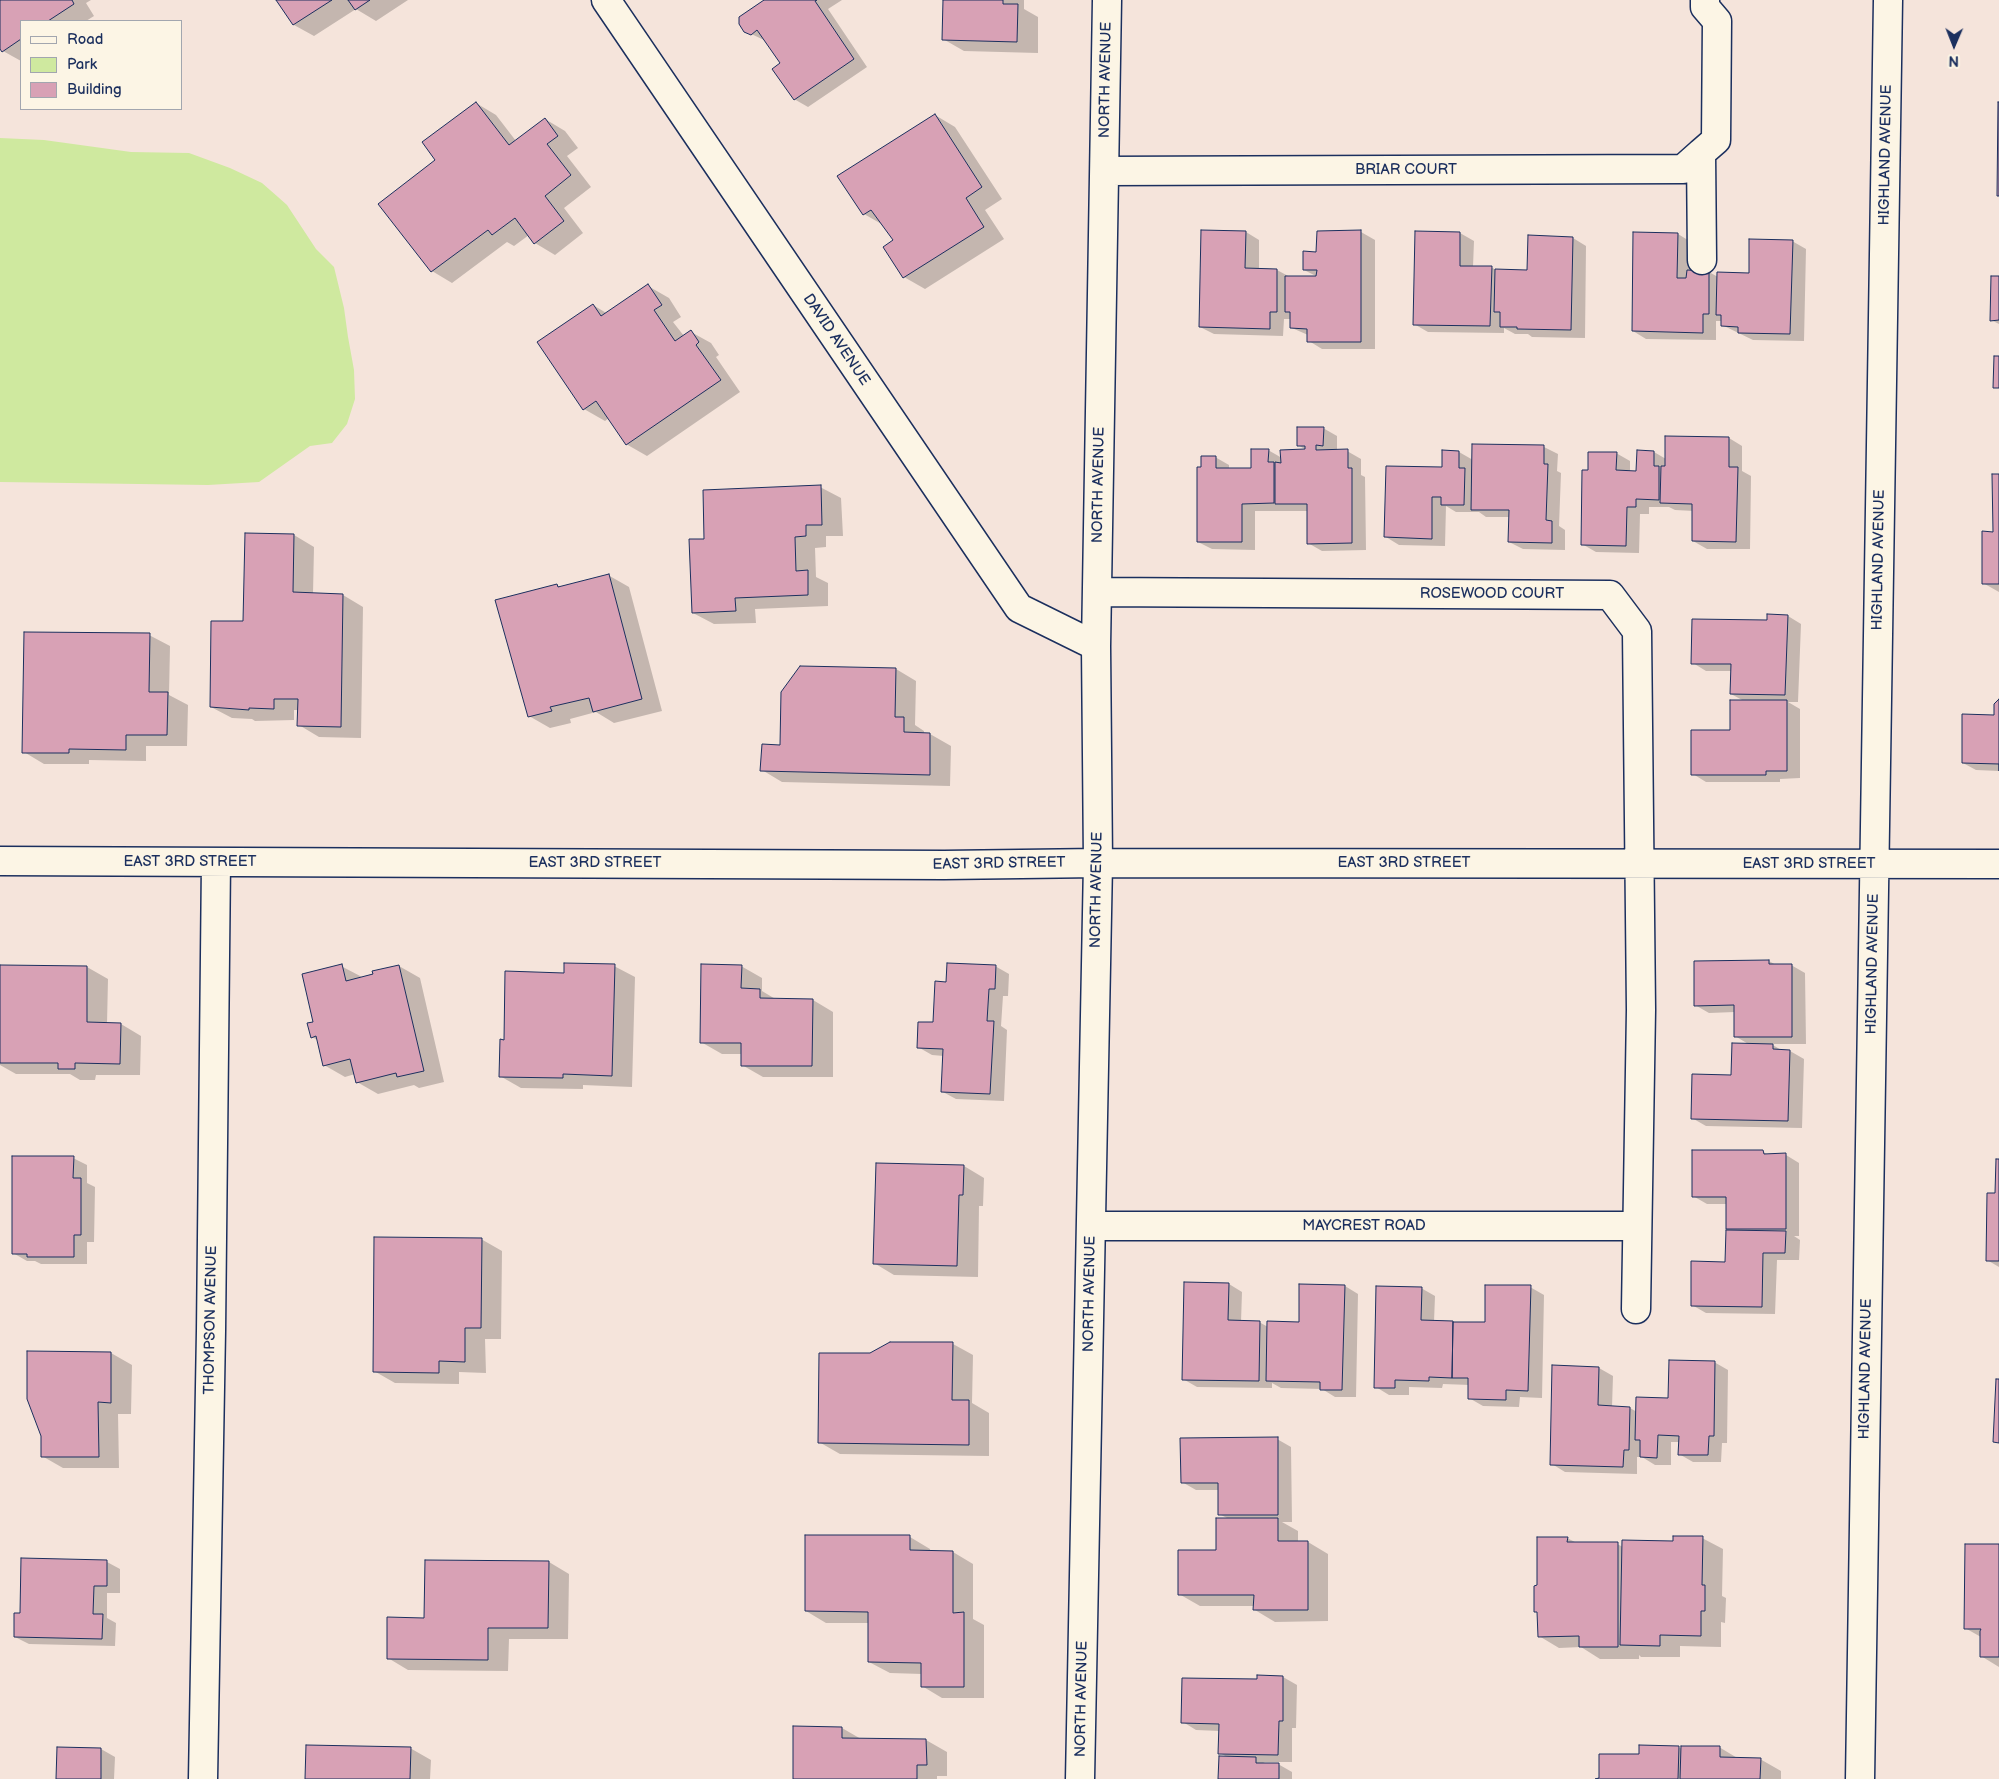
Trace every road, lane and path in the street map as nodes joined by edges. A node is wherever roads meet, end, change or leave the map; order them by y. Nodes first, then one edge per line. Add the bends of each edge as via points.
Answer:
1 (606, 0) edge
2 (1107, 0) edge
3 (1888, 0) edge
4 (1703, 2) edge
5 (1701, 153) junction
6 (1105, 171) junction
7 (1702, 260) dead end
8 (1097, 592) junction
9 (1096, 646) junction
10 (0, 862) edge
11 (216, 862) junction
12 (1098, 863) junction
13 (1640, 864) junction
14 (1874, 864) junction
15 (1999, 864) edge
16 (1092, 1226) junction
17 (1637, 1226) junction
18 (1636, 1309) dead end
19 (203, 1779) edge
20 (1080, 1779) edge
21 (1860, 1779) edge

1 - 9 street, DAVID AVENUE via 1018,608
2 - 6 street, NORTH AVENUE
3 - 14 street, HIGHLAND AVENUE
4 - 5 street, BRIAR COURT via 1717,21 1716,140
5 - 6 street, BRIAR COURT via 1683,169
5 - 7 street
6 - 8 street, NORTH AVENUE
8 - 9 street, NORTH AVENUE
8 - 13 street, ROSEWOOD COURT via 1610,595 1637,631
9 - 12 street, NORTH AVENUE
10 - 11 street, EAST 3RD STREET
11 - 12 street, EAST 3RD STREET
11 - 19 street, THOMPSON AVENUE
12 - 13 street, EAST 3RD STREET
12 - 16 street, NORTH AVENUE
13 - 14 street, EAST 3RD STREET
13 - 17 street
14 - 15 street, EAST 3RD STREET
14 - 21 street, HIGHLAND AVENUE
16 - 17 street, MAYCREST ROAD
16 - 20 street, NORTH AVENUE
17 - 18 street

